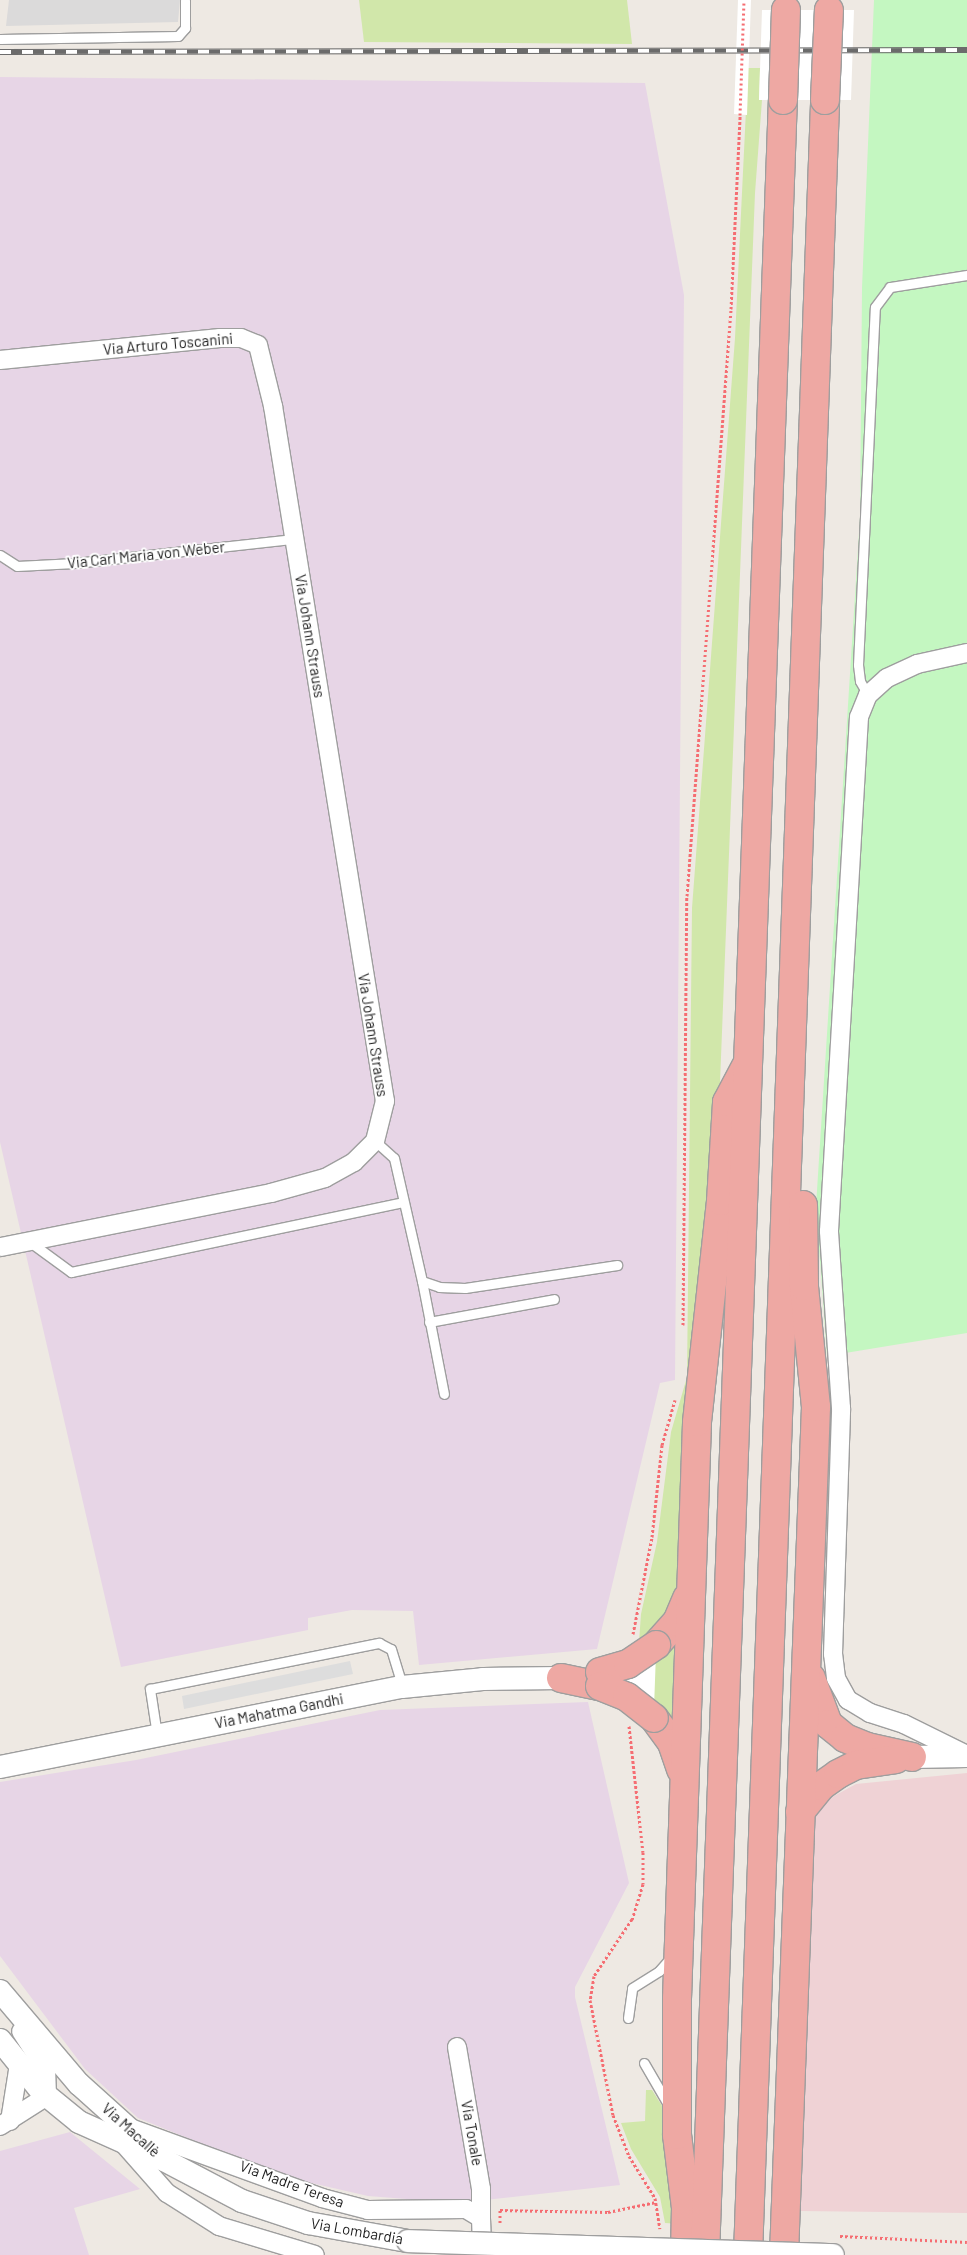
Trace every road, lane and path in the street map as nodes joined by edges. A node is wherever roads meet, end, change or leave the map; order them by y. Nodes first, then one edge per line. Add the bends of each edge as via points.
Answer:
1 (186, 0) edge
2 (744, 0) edge
3 (787, 5) edge
4 (829, 5) edge
5 (0, 39) edge
6 (967, 275) edge
7 (0, 360) edge
8 (294, 539) junction
9 (0, 555) edge
10 (967, 653) edge
11 (868, 695) junction
12 (748, 1058) junction
13 (790, 1058) junction
14 (375, 1141) junction
15 (403, 1202) junction
16 (30, 1242) junction
17 (0, 1247) edge
18 (617, 1264) dead end
19 (422, 1281) junction
20 (554, 1299) dead end
21 (429, 1322) junction
22 (683, 1328) dead end
23 (444, 1394) dead end
24 (676, 1396) dead end
25 (691, 1577) junction
26 (645, 1641) junction
27 (806, 1660) junction
28 (561, 1678) joint
29 (600, 1679) junction
30 (402, 1687) junction
31 (157, 1736) junction
32 (967, 1756) edge
33 (912, 1757) junction
34 (0, 1767) edge
35 (684, 1790) junction
36 (800, 1812) junction
37 (679, 1920) junction
38 (0, 1991) edge
39 (0, 2006) edge
40 (628, 2018) dead end
41 (457, 2047) dead end
42 (8, 2054) edge
43 (644, 2063) dead end
44 (47, 2096) junction
45 (5, 2124) edge
46 (125, 2134) junction
47 (677, 2135) junction
48 (164, 2160) joint
49 (656, 2202) dead end
50 (481, 2218) junction
51 (509, 2224) dead end
52 (657, 2229) dead end
53 (667, 2229) dead end
54 (967, 2242) edge
55 (834, 2245) edge
56 (315, 2255) edge
57 (482, 2255) edge
58 (685, 2255) edge
59 (705, 2255) edge
60 (748, 2255) edge
61 (784, 2255) edge

1 - 5 lane via 185,28 178,36
2 - 22 path, bridge via 731,309 687,896
3 - 12 highway, bridge
4 - 13 highway, bridge
6 - 11 lane via 890,287 875,307 858,665 860,681
7 - 8 street, Via Arturo Toscanini via 220,338 241,338 258,345 273,406
8 - 9 lane, Via Carl Maria von Weber via 36,565 17,566
8 - 14 street, Via Johann Strauss via 385,1101
10 - 11 street via 917,664 886,678
11 - 32 street via 859,717 830,1172 829,1231 841,1408 833,1654 836,1678 848,1700 870,1714 904,1724
12 - 25 highway via 745,1072 729,1095 726,1109 722,1201 699,1392
12 - 59 highway
13 - 27 highway via 803,1183 804,1286 816,1407
13 - 60 highway
14 - 15 lane via 394,1158
14 - 16 street via 354,1162 325,1178 271,1193
15 - 16 lane via 71,1272
15 - 19 lane
16 - 17 street
18 - 19 lane via 465,1288 440,1287
19 - 21 lane
20 - 21 lane
21 - 23 lane
24 - 26 path via 664,1435 652,1537
25 - 26 highway via 689,1592 677,1622
25 - 35 highway
26 - 29 highway, bridge via 628,1664
27 - 33 highway via 828,1724 845,1738 867,1747
27 - 36 highway
28 - 29 highway
28 - 30 street, Via Mahatma Gandhi via 483,1679
29 - 35 highway, bridge via 654,1718 672,1743
30 - 31 street, Via Mahatma Gandhi
30 - 31 lane via 391,1649 379,1643 369,1645 150,1689
31 - 34 street, Via Mahatma Gandhi
32 - 33 street
33 - 36 highway via 856,1766 838,1774 821,1786
35 - 37 highway
36 - 61 highway
37 - 40 lane via 675,1947 666,1964 635,1985 629,1993
37 - 47 highway
38 - 46 street, Via Macallè
39 - 44 street via 34,2046 46,2070
41 - 50 street, Via Tonale via 482,2190
42 - 44 street, Via Macallè
42 - 45 street
43 - 47 lane via 671,2111
44 - 45 street
44 - 46 street, Via Macallè via 79,2122
46 - 48 street, Via Macallè
46 - 50 street, Via Madre Teresa via 368,2210 466,2209
46 - 56 street via 167,2193 219,2226
47 - 58 highway via 686,2208
48 - 55 street, Via Lombardia, bridge via 242,2200 308,2223 408,2240
49 - 51 path, bridge via 608,2212 500,2210 499,2223
50 - 57 street
52 - 53 path
54 - 55 path

